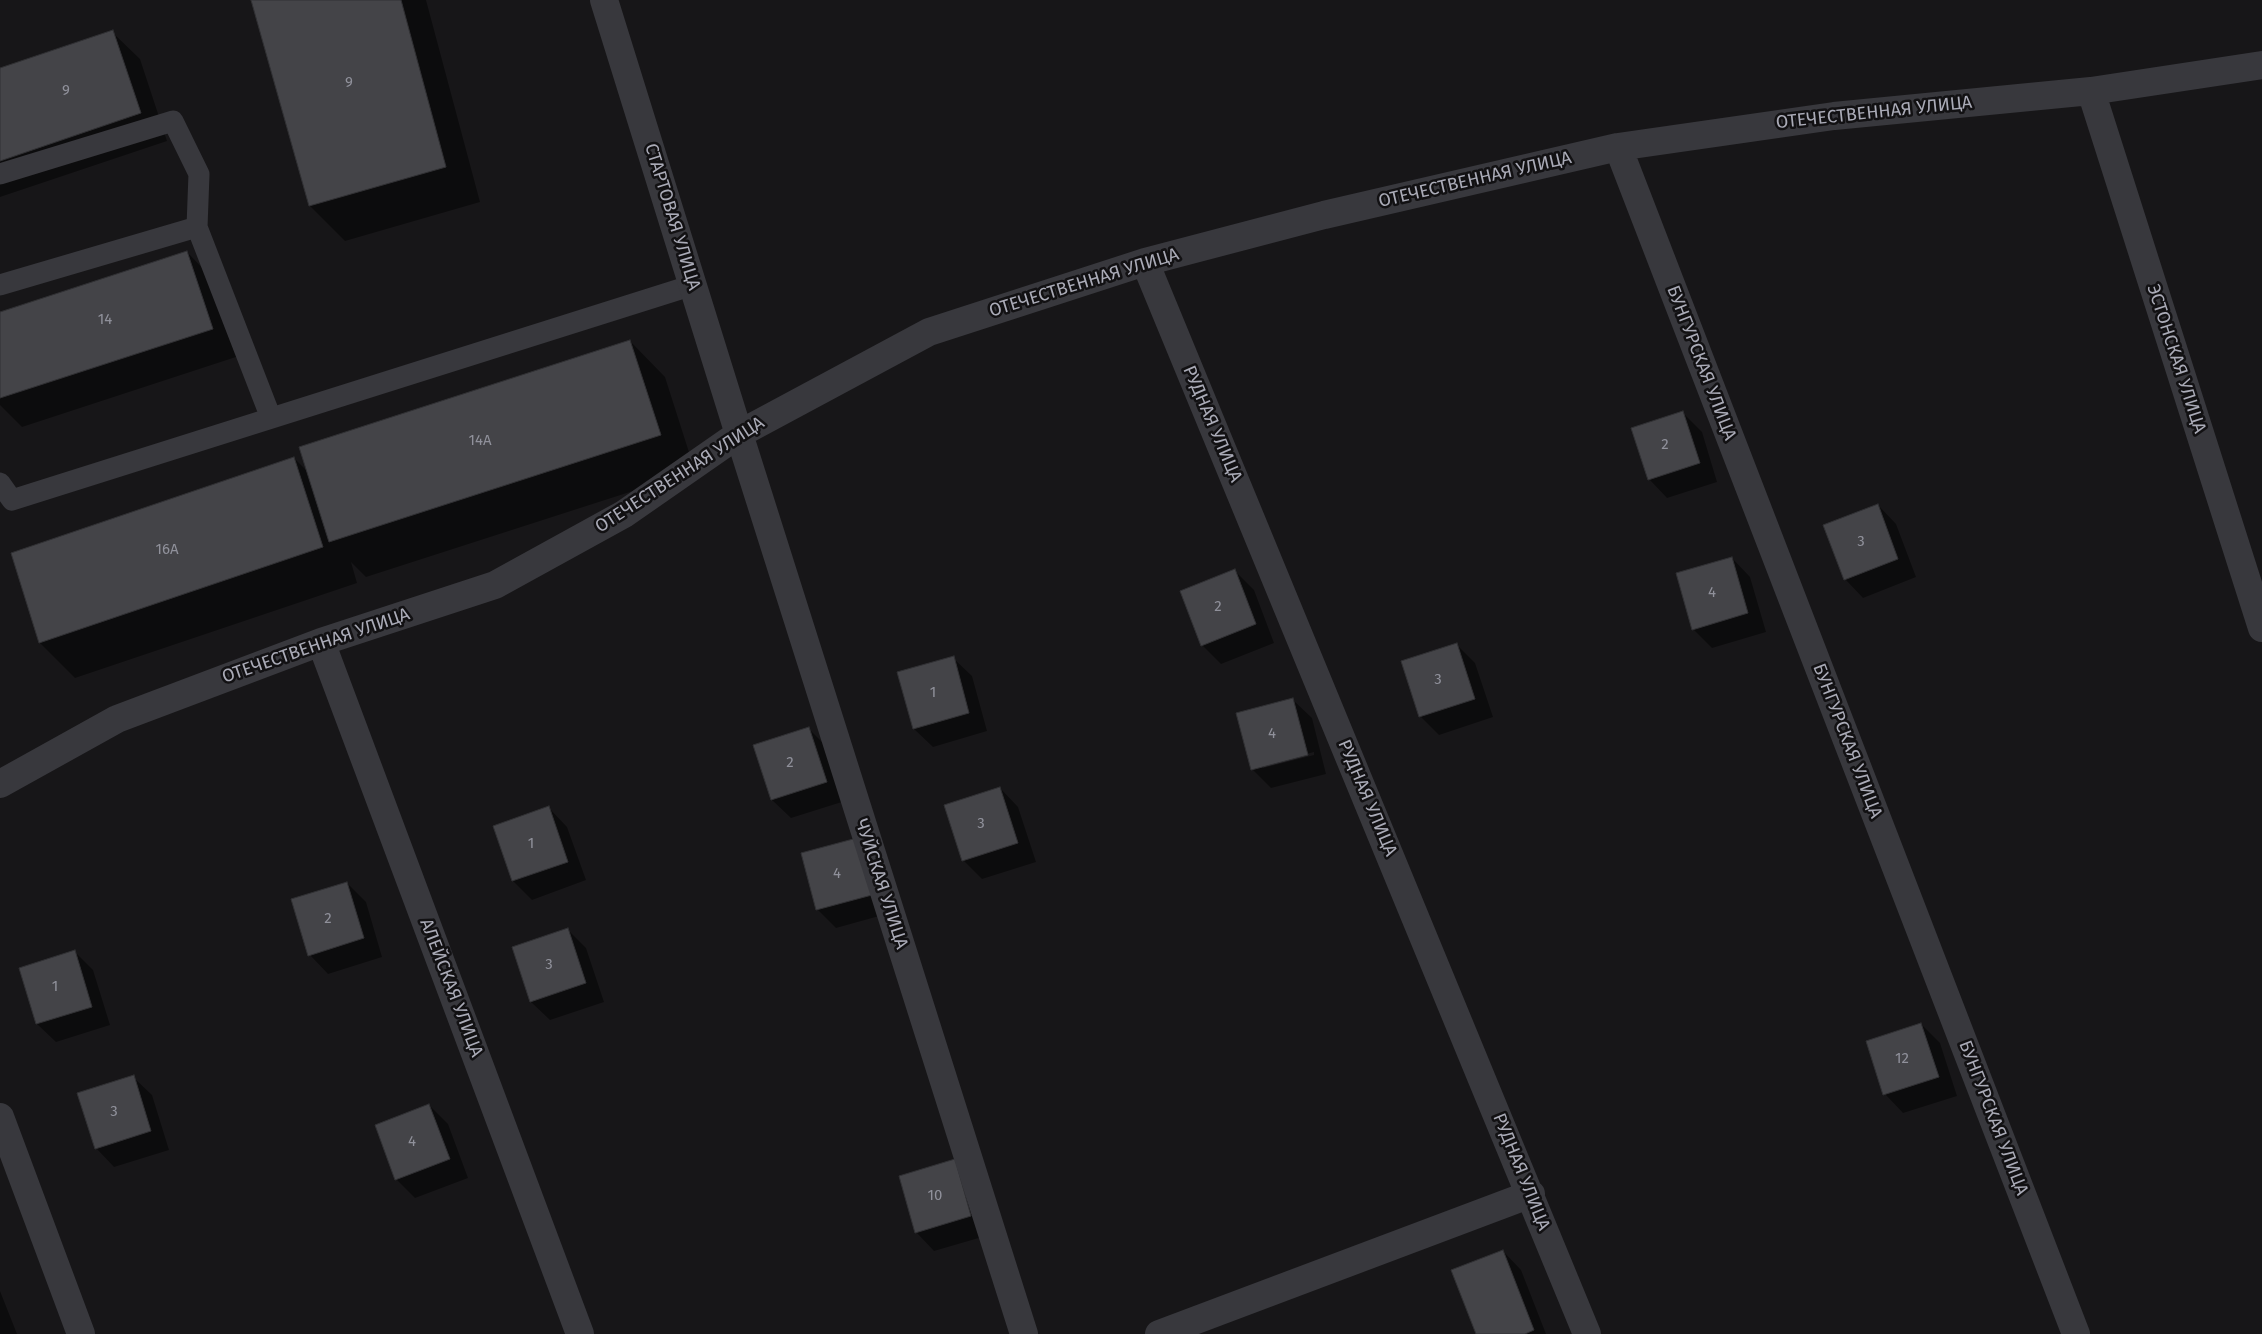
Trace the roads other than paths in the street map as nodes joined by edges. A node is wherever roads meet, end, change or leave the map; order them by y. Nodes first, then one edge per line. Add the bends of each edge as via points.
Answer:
1 (604, 0) edge
2 (2262, 65) edge
3 (2091, 91) junction
4 (1618, 147) junction
5 (0, 174) edge
6 (197, 227) junction
7 (1145, 262) junction
8 (0, 285) edge
9 (693, 285) junction
10 (271, 418) junction
11 (739, 434) junction
12 (0, 483) edge
13 (2262, 628) edge
14 (321, 642) junction
15 (0, 784) edge
16 (0, 1117) edge
17 (1531, 1194) junction
18 (80, 1334) edge
19 (580, 1334) edge
20 (1024, 1334) edge
21 (1159, 1334) edge
22 (1587, 1334) edge
23 (2076, 1334) edge

1 - 9 street, СТАРТОВАЯ УЛИЦА
2 - 3 street, ОТЕЧЕСТВЕННАЯ УЛИЦА
3 - 4 street, ОТЕЧЕСТВЕННАЯ УЛИЦА via 1834,116
3 - 13 street, ЭСТОНСКАЯ УЛИЦА
4 - 7 street, ОТЕЧЕСТВЕННАЯ УЛИЦА via 1324,214
4 - 23 street, БУНГУРСКАЯ УЛИЦА
5 - 6 lane via 173,121 198,174
6 - 8 lane
6 - 10 lane
7 - 11 street, ОТЕЧЕСТВЕННАЯ УЛИЦА via 929,332
7 - 17 street, РУДНАЯ УЛИЦА
9 - 10 lane
9 - 11 street, СТАРТОВАЯ УЛИЦА
10 - 12 lane via 12,500
11 - 14 street, ОТЕЧЕСТВЕННАЯ УЛИЦА via 624,514 495,585
11 - 20 street, ЧУЙСКАЯ УЛИЦА
14 - 15 street, ОТЕЧЕСТВЕННАЯ УЛИЦА via 117,719
14 - 19 street, АЛЕЙСКАЯ УЛИЦА
16 - 18 street
17 - 21 street
17 - 22 street, РУДНАЯ УЛИЦА

